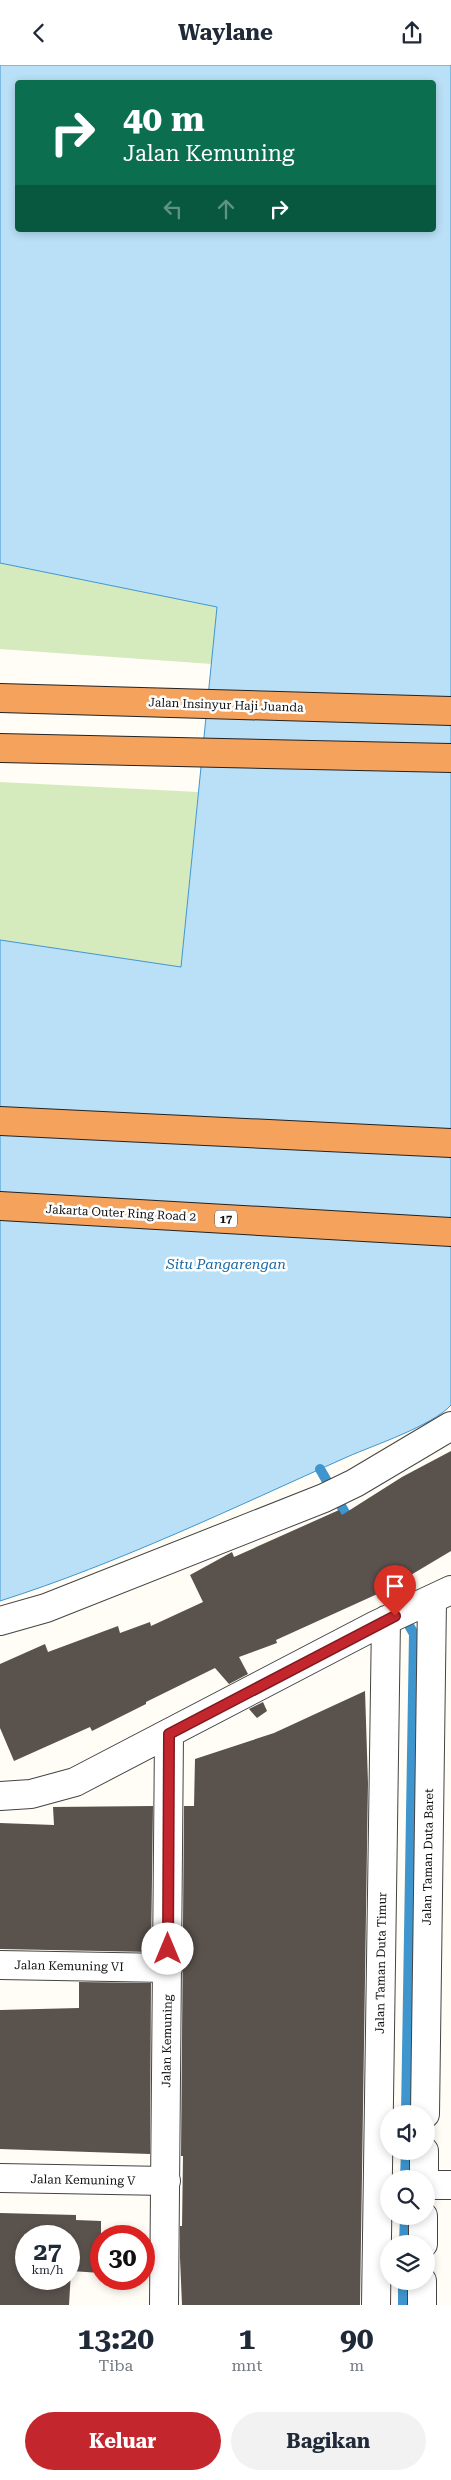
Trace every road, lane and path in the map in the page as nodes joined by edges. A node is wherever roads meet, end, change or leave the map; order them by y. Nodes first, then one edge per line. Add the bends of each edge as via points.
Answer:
1 (0, 698) edge
2 (451, 711) edge
3 (0, 748) edge
4 (451, 758) edge
5 (0, 1121) edge
6 (451, 1143) edge
7 (0, 1206) edge
8 (451, 1231) edge
9 (451, 1426) edge
10 (416, 1607) edge
11 (0, 1621) edge
12 (169, 1734) junction
13 (0, 1796) edge
14 (0, 1965) edge
15 (168, 1968) junction
16 (425, 2105) edge
17 (0, 2178) edge
18 (166, 2181) junction
19 (435, 2185) edge
20 (451, 2185) edge
21 (422, 2290) edge
22 (164, 2305) edge
23 (376, 2305) edge
24 (422, 2305) edge

1 - 2 highway, Jalan Insinyur Haji Juanda
3 - 4 highway
5 - 6 highway
7 - 8 highway, Jakarta Outer Ring Road 2 / 17
9 - 11 street via 324,1498 46,1608
10 - 12 street
10 - 16 street, Jalan Taman Duta Baret
10 - 23 street, Jalan Taman Duta Timur
12 - 13 street via 75,1782 31,1795
12 - 15 street, Jalan Kemuning
14 - 15 street, Jalan Kemuning VI
15 - 18 street, Jalan Kemuning
17 - 18 street, Jalan Kemuning V
18 - 22 street, Jalan Kemuning
19 - 20 street
21 - 24 street

